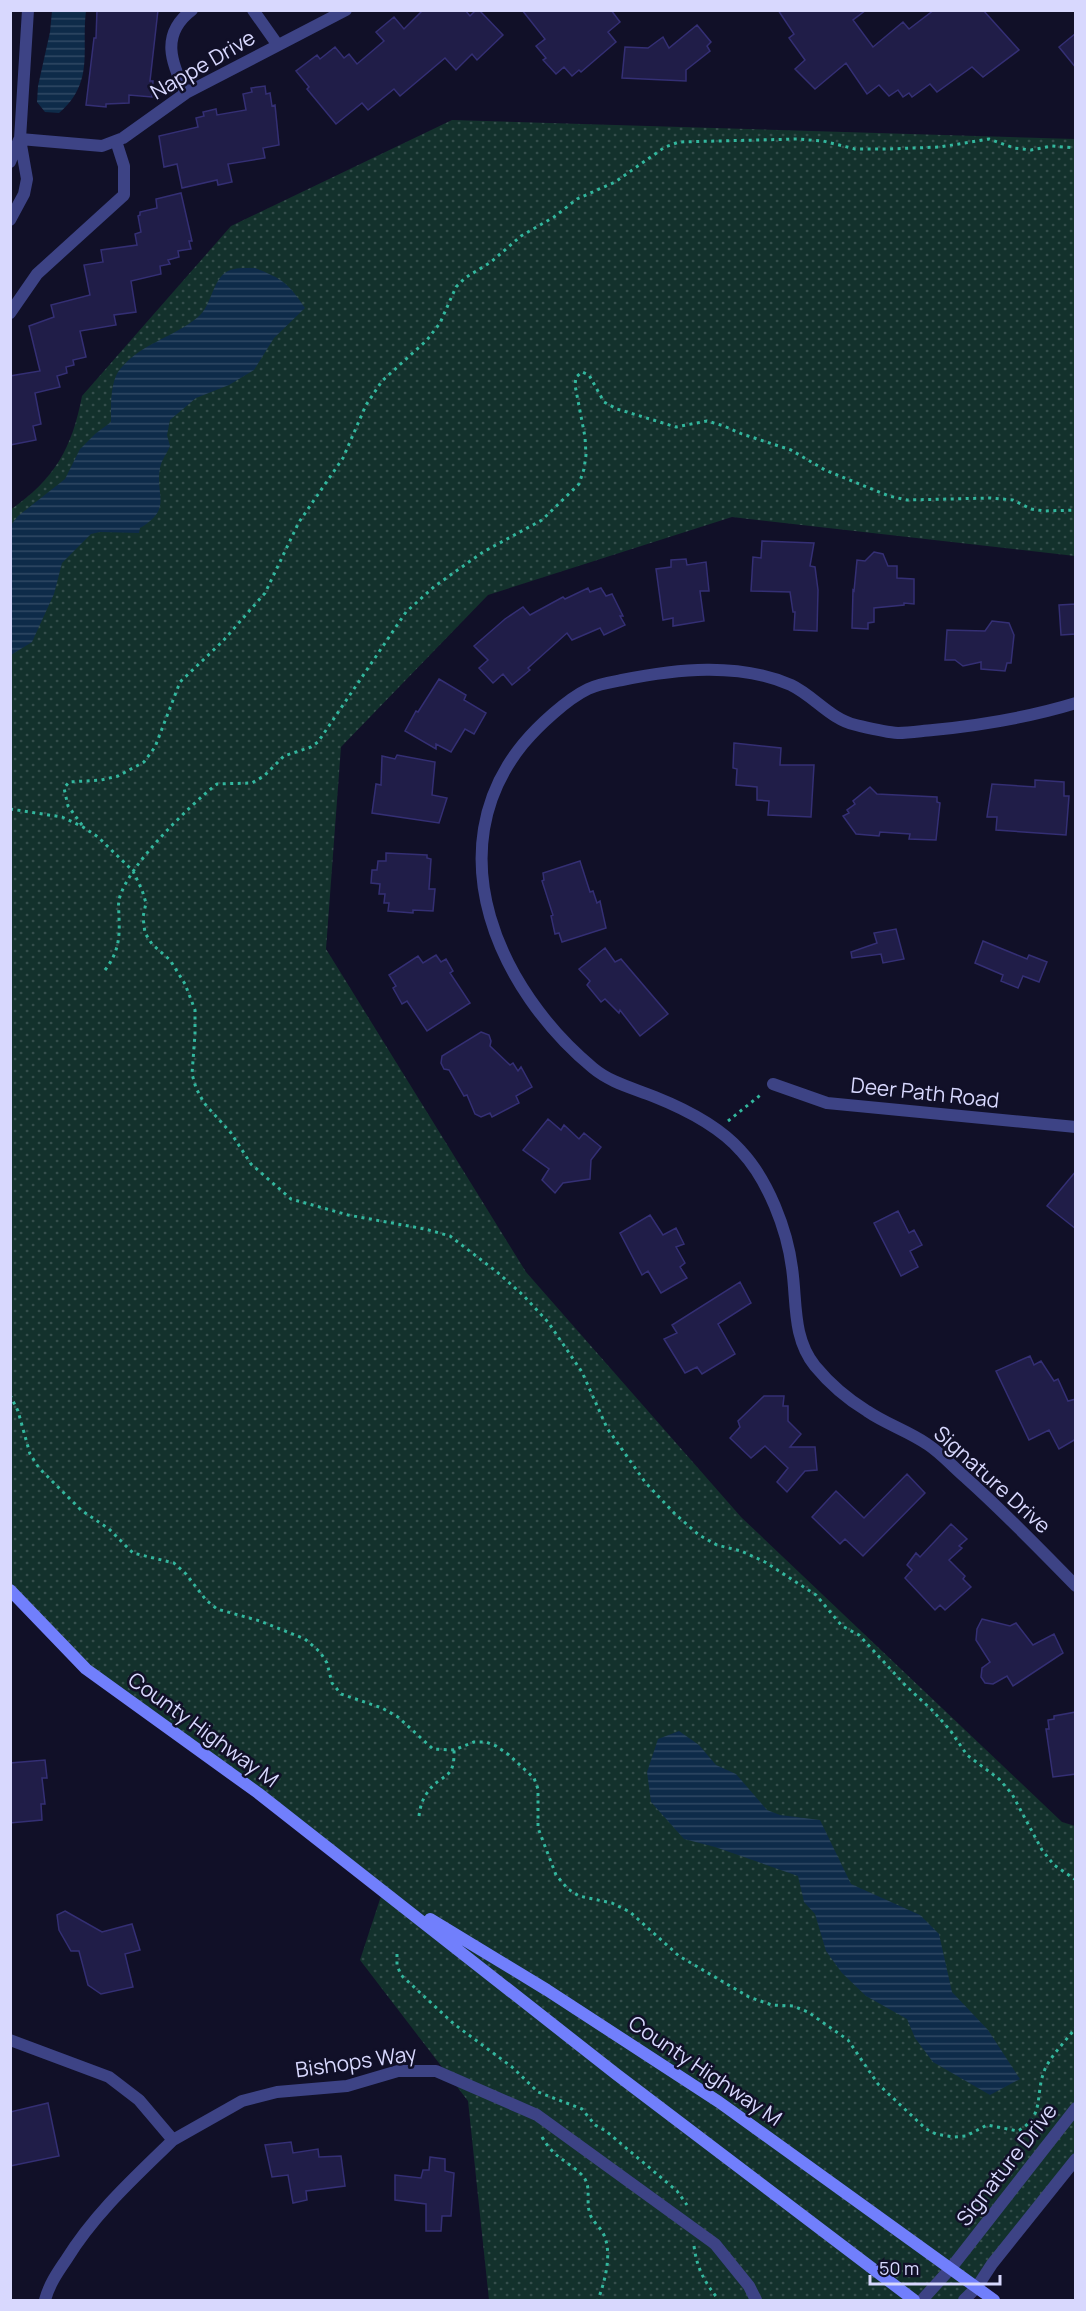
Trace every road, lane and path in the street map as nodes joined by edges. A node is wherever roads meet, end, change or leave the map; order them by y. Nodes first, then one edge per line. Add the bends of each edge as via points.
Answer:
1 (28, 10) edge
2 (192, 10) edge
3 (253, 10) edge
4 (346, 10) edge
5 (277, 44) junction
6 (186, 93) junction
7 (20, 139) junction
8 (116, 141) junction
9 (1076, 148) edge
10 (10, 162) edge
11 (10, 220) edge
12 (10, 313) edge
13 (1076, 510) edge
14 (1076, 703) edge
15 (10, 809) edge
16 (83, 826) junction
17 (133, 871) junction
18 (105, 970) dead end
19 (773, 1084) joint
20 (1076, 1127) edge
21 (717, 1130) junction
22 (10, 1395) edge
23 (1076, 1586) edge
24 (10, 1590) edge
25 (454, 1750) junction
26 (419, 1816) dead end
27 (1076, 1880) edge
28 (383, 1890) junction
29 (397, 1954) dead end
30 (1076, 2026) edge
31 (10, 2040) edge
32 (538, 2092) junction
33 (537, 2115) junction
34 (1073, 2117) edge
35 (173, 2140) junction
36 (1076, 2159) edge
37 (692, 2227) junction
38 (951, 2268) junction
39 (977, 2287) junction
40 (45, 2301) edge
41 (598, 2301) edge
42 (719, 2301) edge
43 (756, 2301) edge
44 (914, 2301) edge
45 (922, 2301) edge
46 (964, 2301) edge
47 (994, 2301) edge

1 - 7 street
2 - 6 street via 171,40 174,69
3 - 5 street
4 - 5 street, Nappe Drive
5 - 6 street, Nappe Drive
6 - 8 street, Nappe Drive
7 - 8 street, Nappe Drive via 102,146
7 - 10 street
7 - 11 street via 27,179
8 - 12 street via 124,166 124,195 37,274
9 - 16 path via 1052,146 1031,150 989,139 940,147 888,149 855,149 797,139 679,142 665,147 615,182 577,199 528,232 456,287 428,340 382,381 366,405 343,458 299,522 265,593 180,682 155,747 144,762 118,776 69,782 64,788 68,806
13 - 17 path via 1044,511 1013,500 991,498 907,500 889,496 825,470 791,450 723,426 707,421 676,427 617,409 604,402 589,375 582,372 575,385 586,455 579,484 542,520 483,552 406,612 318,742 284,756 252,783 217,784 171,826
14 - 21 street, Signature Drive via 1031,717 897,733 840,720 792,686 756,675 696,670 642,676 588,689 534,730 495,789 487,811 484,892 506,961 546,1021 594,1069
15 - 16 path via 62,817
16 - 17 path
17 - 18 path via 119,900 118,947
17 - 27 path via 146,903 145,933 170,960 195,1010 195,1088 251,1164 291,1199 450,1236 497,1272 554,1330 582,1372 607,1428 645,1482 675,1514 699,1535 765,1562 816,1595 842,1626 860,1635 950,1730 967,1755 999,1779 1012,1794 1042,1850 1054,1865
19 - 20 street, Deer Path Road via 827,1103
19 - 21 path
21 - 23 street, Signature Drive via 757,1172 779,1218 789,1246 795,1317 803,1346 816,1367 866,1411 929,1445 1002,1510
22 - 25 path via 30,1454 39,1468 133,1553 174,1563 217,1609 305,1640 320,1652 332,1683 341,1694 398,1717 433,1749
24 - 28 main road, County Highway M via 86,1669 258,1793
25 - 26 path via 451,1773 426,1794
25 - 30 path via 474,1742 496,1746 534,1778 538,1789 538,1828 556,1875 568,1889 630,1911 680,1956 749,1997 808,2012 848,2040 878,2084 910,2116 936,2134 966,2136 987,2125 1018,2131 1028,2125 1035,2116 1046,2069
28 - 38 main road, County Highway M via 719,2102
28 - 44 main road, County Highway M
29 - 32 path via 401,1975 410,1985
31 - 35 street via 109,2077 139,2100
32 - 33 path
32 - 37 path via 582,2109 595,2125 677,2191 689,2207
33 - 35 street, Bishops Way via 436,2071 398,2071 347,2086 277,2092 242,2101
33 - 37 street, Bishops Way
33 - 41 path via 540,2135 549,2150 582,2175 588,2185 590,2213 608,2246
34 - 38 street, Signature Drive
35 - 40 street, Bishops Way via 84,2232 49,2287
36 - 39 street
37 - 42 path via 698,2270
37 - 43 street, Bishops Way via 723,2253
38 - 39 main road, County Highway M
38 - 45 street, Signature Drive
39 - 46 street
39 - 47 main road, County Highway M

